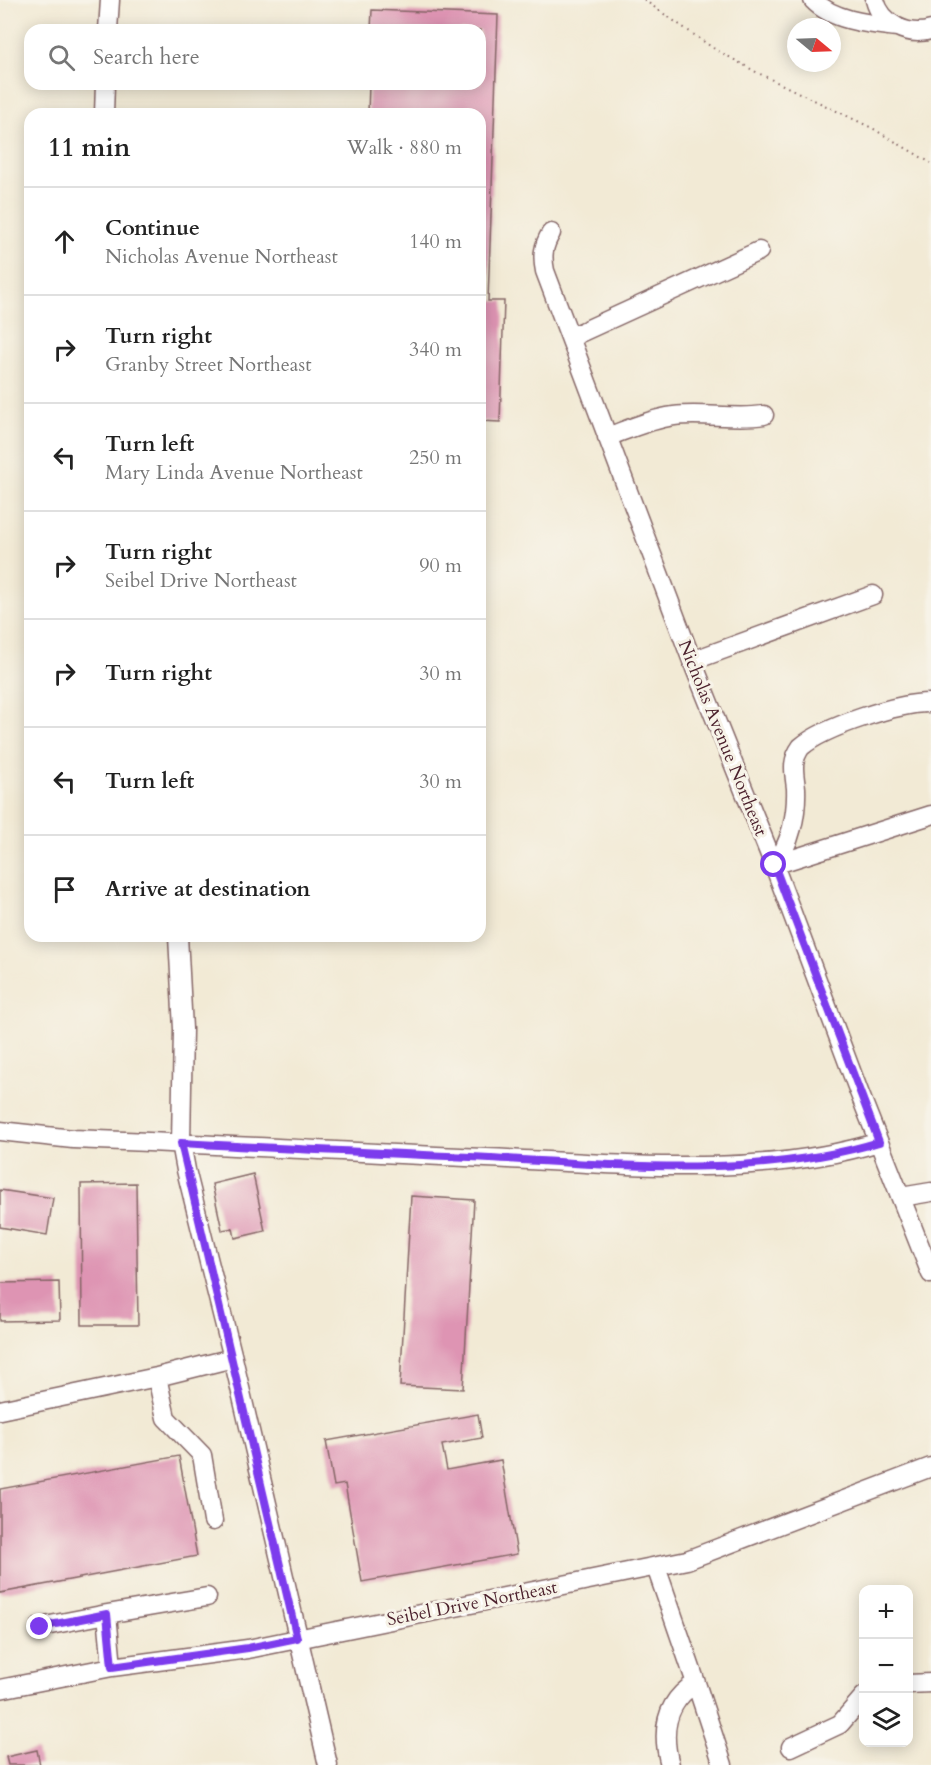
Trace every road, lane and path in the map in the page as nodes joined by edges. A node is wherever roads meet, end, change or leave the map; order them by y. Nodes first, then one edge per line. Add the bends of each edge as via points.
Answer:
1 (110, 0) edge
2 (644, 0) edge
3 (813, 0) edge
4 (874, 0) edge
5 (108, 24) edge
6 (897, 27) junction
7 (931, 30) edge
8 (105, 90) edge
9 (104, 108) edge
10 (931, 163) edge
11 (550, 233) dead end
12 (759, 251) dead end
13 (571, 337) junction
14 (764, 415) dead end
15 (608, 437) junction
16 (873, 596) dead end
17 (692, 662) junction
18 (931, 703) edge
19 (931, 816) edge
20 (774, 865) junction
21 (178, 942) edge
22 (0, 1131) edge
23 (879, 1142) junction
24 (181, 1143) junction
25 (931, 1192) edge
26 (901, 1197) junction
27 (931, 1274) edge
28 (233, 1358) junction
29 (157, 1377) junction
30 (0, 1410) edge
31 (931, 1467) edge
32 (213, 1521) dead end
33 (656, 1567) junction
34 (207, 1597) dead end
35 (107, 1614) junction
36 (40, 1627) dead end
37 (297, 1638) junction
38 (112, 1667) junction
39 (1, 1683) edge
40 (696, 1683) junction
41 (931, 1683) edge
42 (913, 1684) edge
43 (859, 1702) edge
44 (791, 1747) dead end
45 (328, 1765) edge
46 (670, 1765) edge
47 (723, 1765) edge

1 - 5 street
2 - 10 path via 713,48 872,128
3 - 6 street via 837,15
4 - 6 street via 885,18
6 - 7 street via 912,32
8 - 9 street
11 - 13 street, Nicholas Avenue Northeast via 543,259
12 - 13 street
13 - 15 street, Nicholas Avenue Northeast
14 - 15 street via 675,415 647,421
15 - 17 street, Nicholas Avenue Northeast
16 - 17 street
17 - 20 street, Nicholas Avenue Northeast
18 - 20 street via 888,708 801,747 793,764 795,807 790,833
19 - 20 street
20 - 23 street, Nicholas Avenue Northeast
21 - 24 street via 183,1029
22 - 24 street via 73,1139
23 - 24 street via 768,1161 639,1165
23 - 26 street, Nicholas Avenue Northeast
24 - 28 street
25 - 26 street
26 - 27 street, Nicholas Avenue Northeast
28 - 29 street
28 - 37 street
29 - 30 street
29 - 32 street via 166,1418 202,1455
31 - 33 street, Seibel Drive Northeast via 718,1549
33 - 37 street, Seibel Drive Northeast
33 - 40 street
34 - 35 street
35 - 36 street
35 - 38 street
37 - 38 street, Seibel Drive Northeast
37 - 45 street
38 - 39 street, Seibel Drive Northeast
40 - 46 street via 678,1697 666,1722
40 - 47 street
41 - 42 street
43 - 44 street via 840,1724

